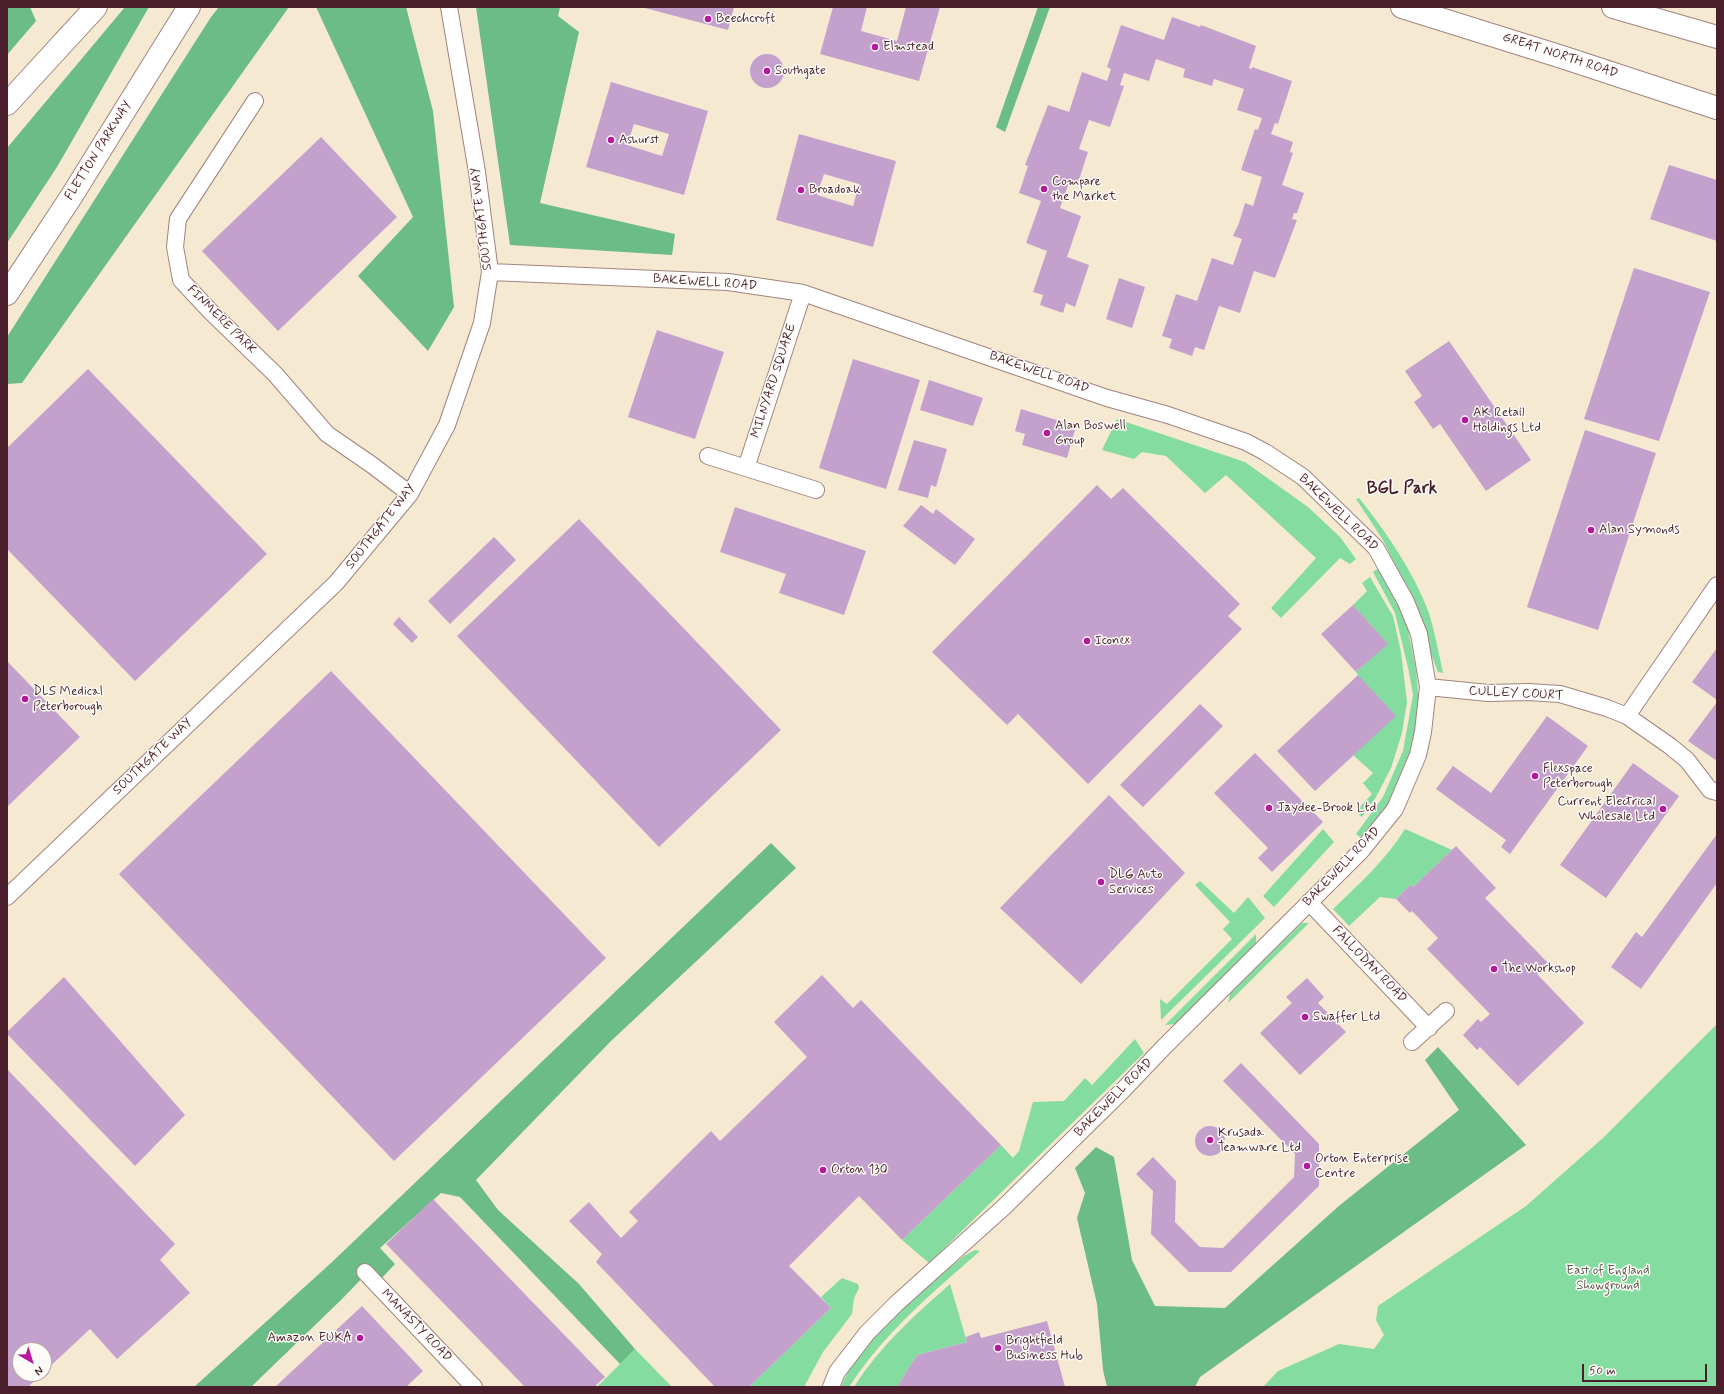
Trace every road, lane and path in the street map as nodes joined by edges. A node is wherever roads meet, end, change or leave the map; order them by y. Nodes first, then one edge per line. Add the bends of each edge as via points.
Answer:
1 (96, 7) edge
2 (189, 7) edge
3 (449, 7) edge
4 (1402, 7) edge
5 (1613, 7) edge
6 (1717, 37) edge
7 (255, 101) dead end
8 (7, 104) edge
9 (1717, 108) edge
10 (490, 272) junction
11 (803, 293) junction
12 (7, 294) edge
13 (708, 456) dead end
14 (746, 468) junction
15 (816, 490) dead end
16 (410, 494) junction
17 (1717, 585) edge
18 (1428, 687) junction
19 (1628, 716) junction
20 (1717, 792) edge
21 (7, 897) edge
22 (1309, 902) junction
23 (1446, 1011) dead end
24 (1428, 1028) junction
25 (1412, 1042) dead end
26 (365, 1272) dead end
27 (467, 1384) edge
28 (831, 1387) edge

1 - 8 highway
2 - 12 highway, FLETTON PARKWAY via 71,197
3 - 10 street, SOUTHGATE WAY via 478,172
4 - 9 highway, GREAT NORTH ROAD
5 - 6 highway
7 - 16 street, FINMERE PARK via 178,220 175,247 182,280 275,374 327,434
10 - 11 street, BAKEWELL ROAD via 728,282
10 - 16 street, SOUTHGATE WAY via 482,323 447,425
11 - 14 street, MILNYARD SQUARE
11 - 18 street, BAKEWELL ROAD via 1107,398 1228,435 1265,452 1303,477 1376,548 1406,602 1419,634
13 - 14 street
14 - 15 street
16 - 21 street, SOUTHGATE WAY via 336,583
17 - 19 street
18 - 19 street, CULLEY COURT via 1488,693 1560,694
18 - 22 street, BAKEWELL ROAD via 1418,755 1395,808 1361,851
19 - 20 street, CULLEY COURT via 1687,760 1710,790
22 - 24 street, FALLODAN ROAD
22 - 28 street, BAKEWELL ROAD via 1004,1207 867,1333 838,1372
23 - 24 street
24 - 25 street
26 - 27 street, MANASTY ROAD

